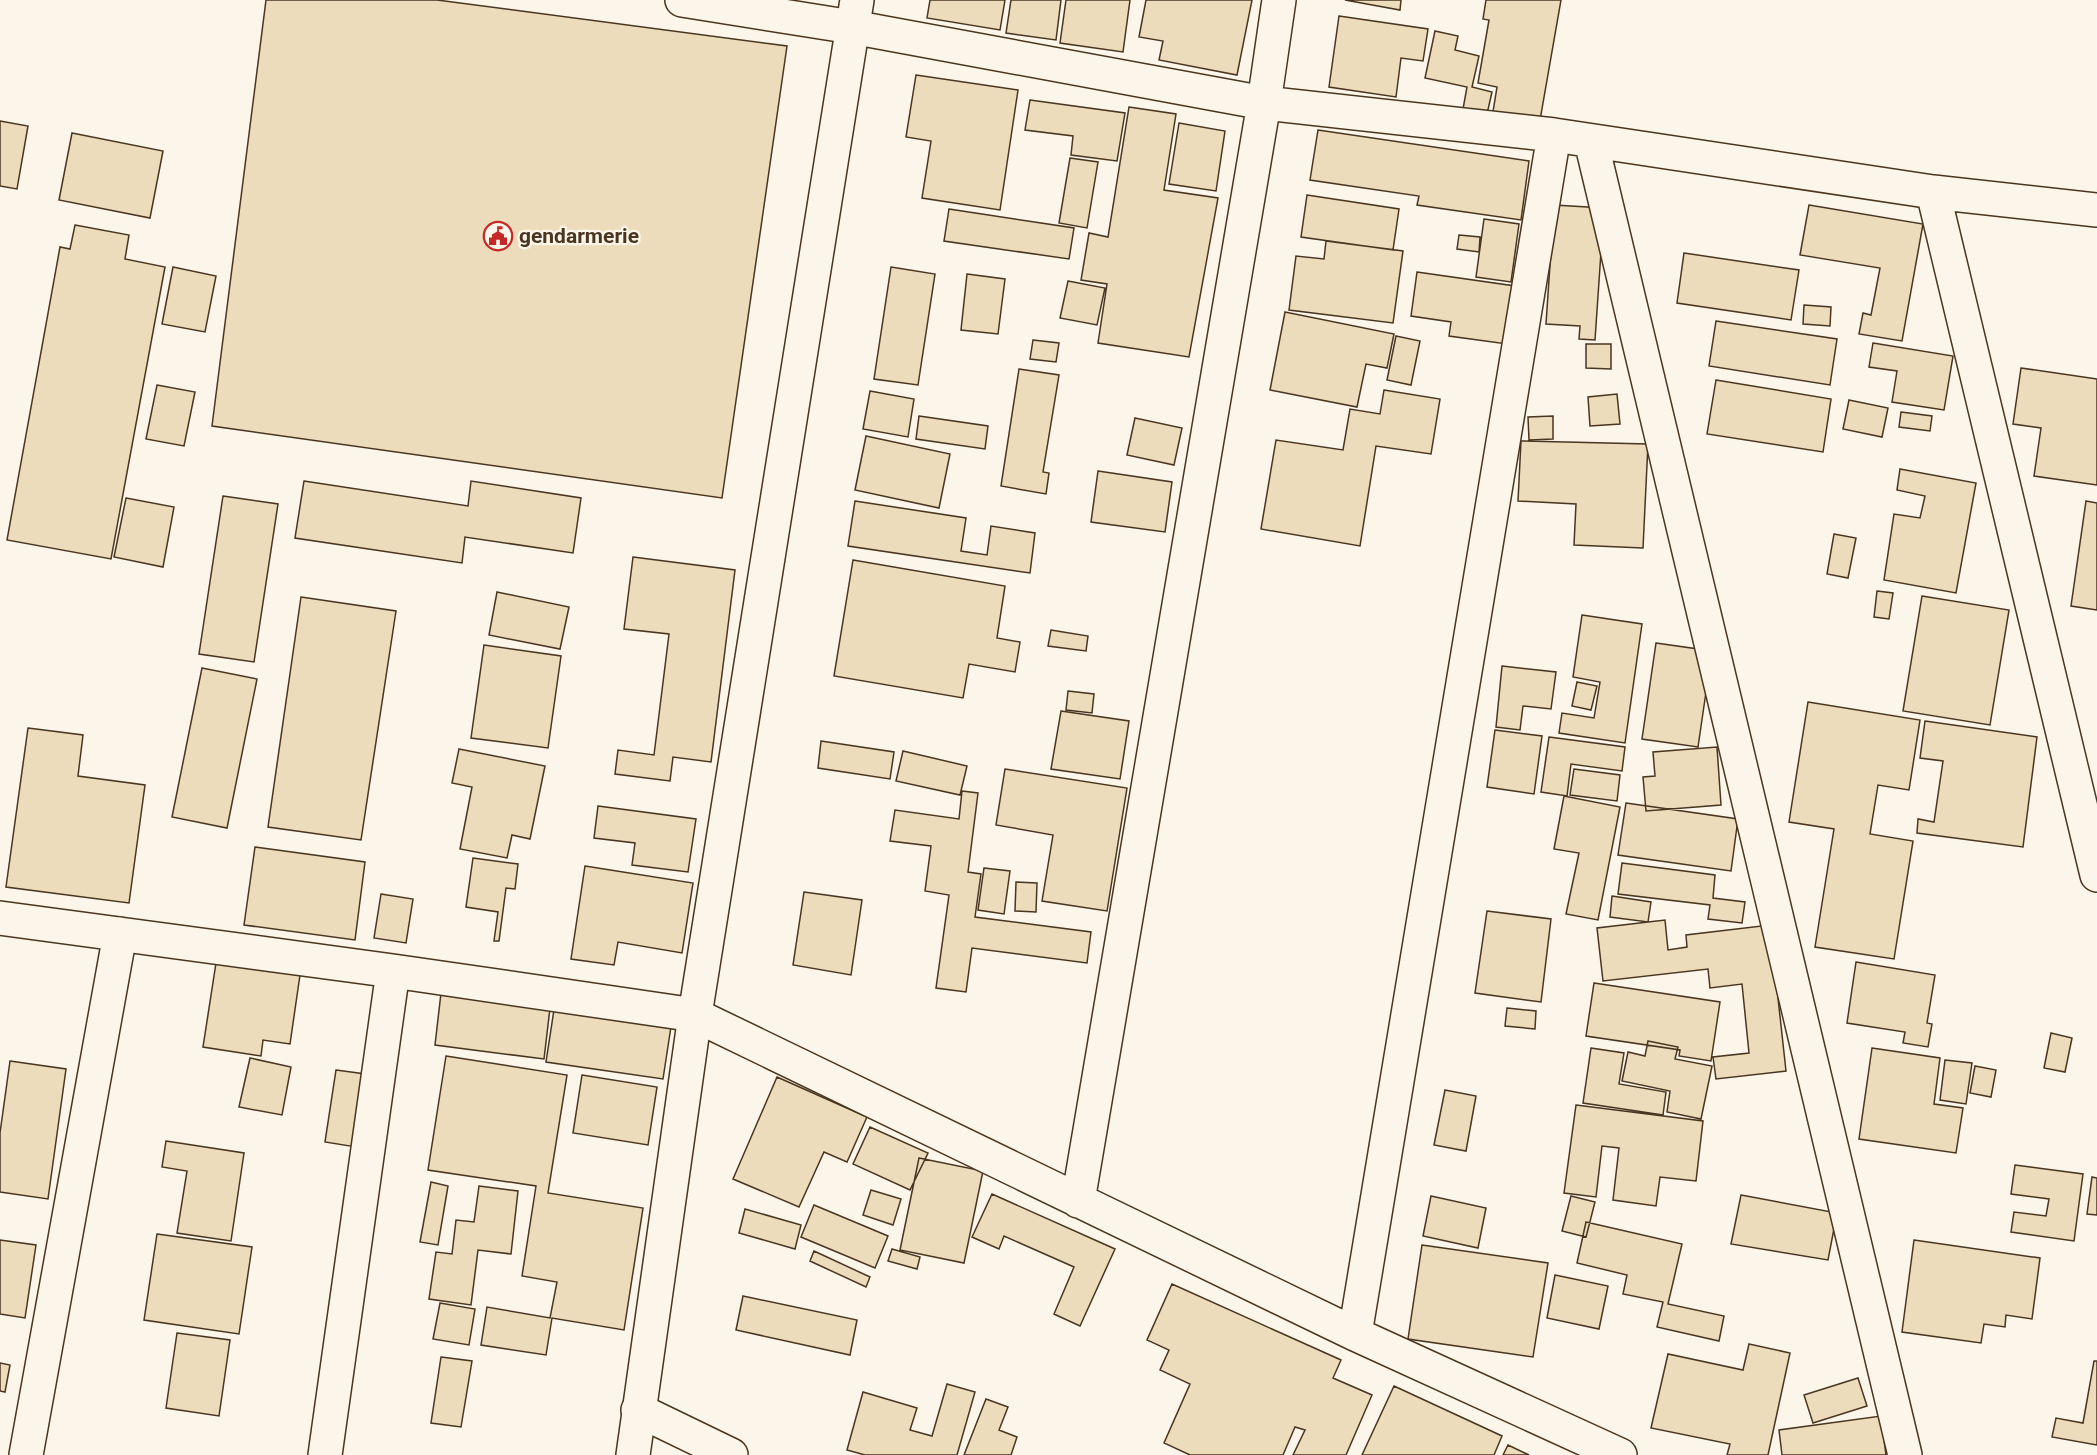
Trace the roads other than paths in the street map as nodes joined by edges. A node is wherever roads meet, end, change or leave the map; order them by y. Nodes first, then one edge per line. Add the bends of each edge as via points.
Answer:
1 (682, 0) edge
2 (1279, 0) edge
3 (854, 13) edge
4 (1264, 103) junction
5 (1554, 135) junction
6 (1591, 141) junction
7 (1933, 192) junction
8 (2097, 210) edge
9 (2097, 875) edge
10 (0, 918) edge
11 (120, 934) junction
12 (393, 971) junction
13 (695, 1015) junction
14 (1078, 1201) junction
15 (1354, 1334) junction
16 (638, 1410) junction
17 (26, 1455) edge
18 (325, 1455) edge
19 (633, 1455) edge
20 (731, 1455) edge
21 (1620, 1455) edge
22 (1905, 1455) edge

1 - 3 street
2 - 4 street
3 - 4 street
3 - 13 street
4 - 5 street
4 - 14 street
5 - 6 street
5 - 15 street
6 - 7 street
6 - 22 street
7 - 8 street
7 - 9 street
10 - 11 street
11 - 12 street
11 - 17 street
12 - 13 street
12 - 18 street
13 - 14 street
13 - 16 street
14 - 15 street
15 - 21 street
16 - 19 street
16 - 20 street

